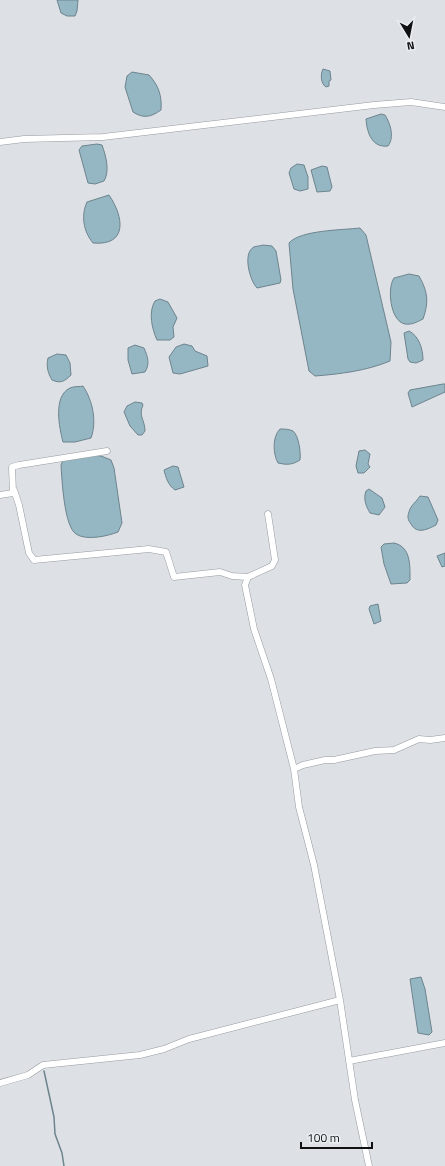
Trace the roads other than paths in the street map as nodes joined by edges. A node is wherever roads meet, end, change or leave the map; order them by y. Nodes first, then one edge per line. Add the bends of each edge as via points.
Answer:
1 (445, 107) edge
2 (0, 142) edge
3 (107, 451) dead end
4 (14, 490) junction
5 (0, 495) edge
6 (268, 514) dead end
7 (248, 577) junction
8 (445, 738) edge
9 (294, 769) junction
10 (340, 1000) junction
11 (445, 1043) edge
12 (349, 1061) junction
13 (0, 1083) edge
14 (369, 1166) edge

1 - 2 street via 411,102 381,104 103,137
3 - 4 street via 12,467
4 - 5 street via 13,493
4 - 7 street via 29,553 34,560 150,550 166,552 174,577 220,572
6 - 7 street via 275,560 272,566
7 - 9 street via 245,586 254,630 271,679
8 - 9 street via 419,739 394,750 325,760
9 - 10 street via 299,807 314,865
10 - 12 street
10 - 13 street via 189,1039 140,1055 42,1065 28,1074
11 - 12 street
12 - 14 street

